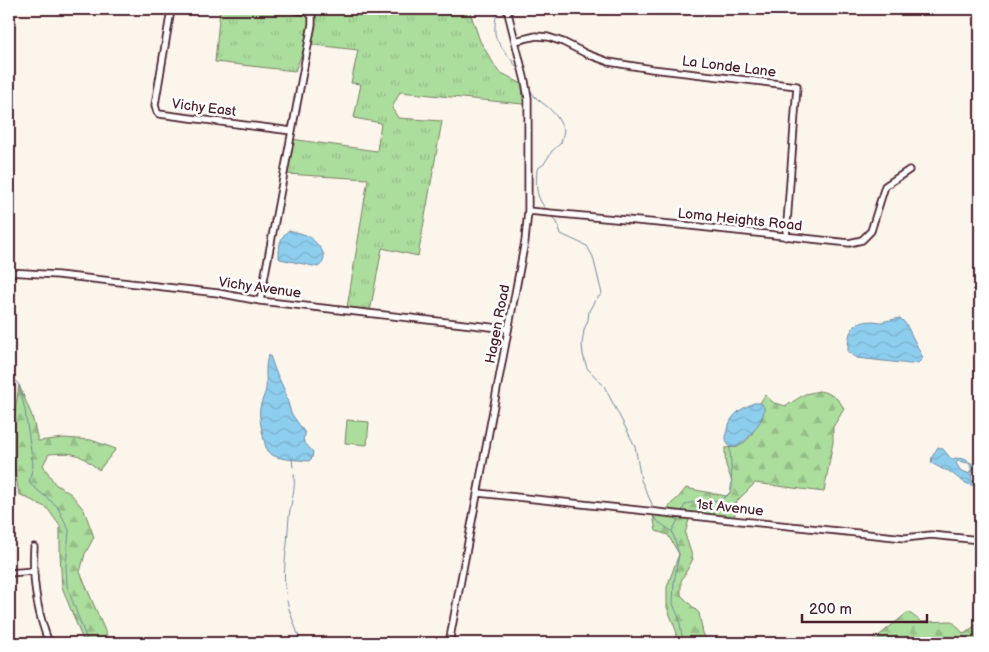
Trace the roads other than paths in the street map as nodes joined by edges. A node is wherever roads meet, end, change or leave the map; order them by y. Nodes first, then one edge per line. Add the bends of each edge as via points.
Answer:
1 (292, 9) edge
2 (507, 9) edge
3 (172, 10) edge
4 (515, 41) junction
5 (292, 131) junction
6 (909, 170) dead end
7 (528, 211) junction
8 (786, 237) junction
9 (9, 272) edge
10 (260, 300) junction
11 (508, 329) junction
12 (478, 493) junction
13 (980, 540) edge
14 (34, 547) dead end
15 (33, 571) junction
16 (9, 573) edge
17 (49, 643) edge
18 (449, 643) edge

1 - 5 street via 308,12 312,16 312,24
2 - 4 street, Hagen Road
3 - 5 street, Vichy East via 155,105 157,112
4 - 7 street, Hagen Road via 528,98
4 - 8 street, La Londe Lane via 548,37 609,62 797,86
5 - 10 street
6 - 8 street, Loma Heights Road via 885,186 871,231 862,240 849,243
7 - 8 street, Loma Heights Road
7 - 11 street, Hagen Road
9 - 10 street, Vichy Avenue
10 - 11 street, Vichy Avenue
11 - 12 street, Hagen Road
12 - 13 street, 1st Avenue via 905,538 932,535
12 - 18 street, Hagen Road
14 - 15 street
15 - 16 street
15 - 17 street via 38,611

